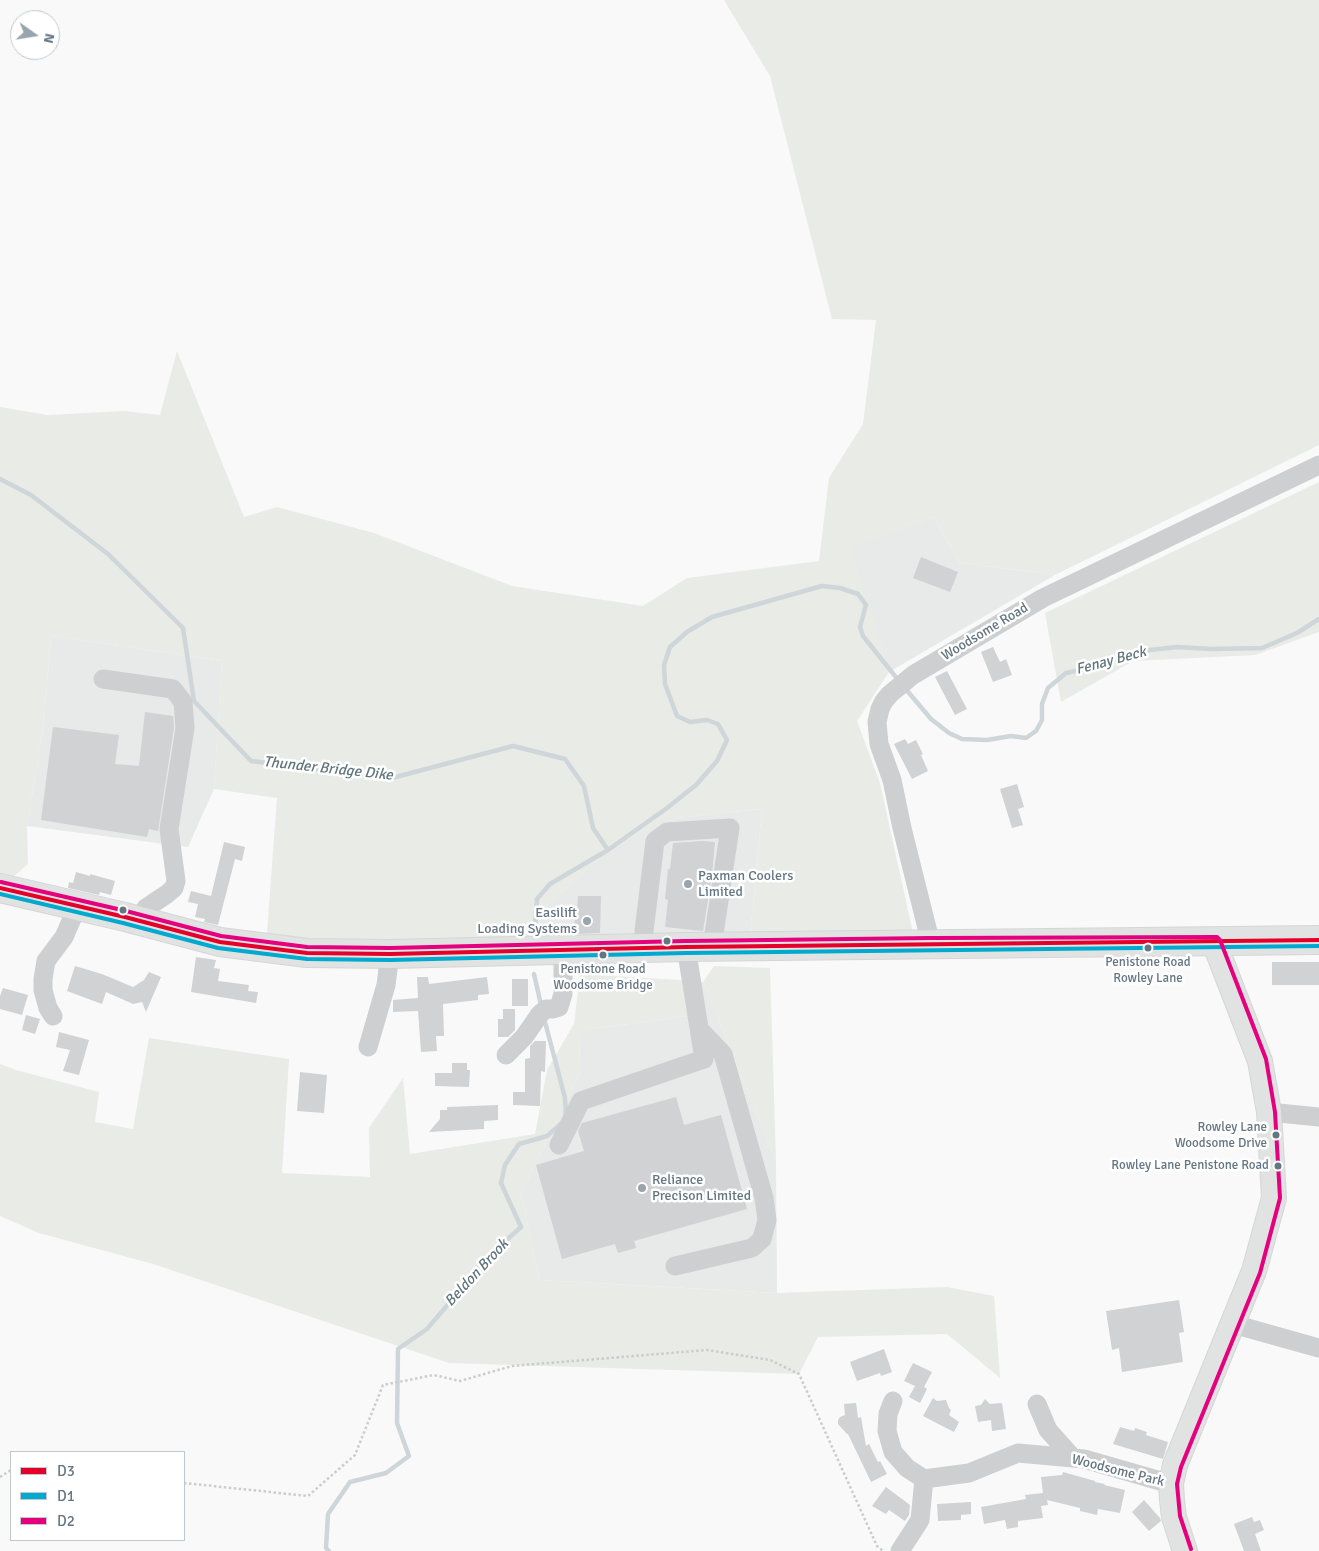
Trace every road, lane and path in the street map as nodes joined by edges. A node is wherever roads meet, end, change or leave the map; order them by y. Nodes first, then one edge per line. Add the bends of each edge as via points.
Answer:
1 (1319, 465) edge
2 (103, 679) dead end
3 (0, 888) edge
4 (78, 905) junction
5 (140, 920) junction
6 (644, 931) dead end
7 (1319, 940) edge
8 (1214, 942) junction
9 (931, 944) junction
10 (699, 947) junction
11 (563, 951) junction
12 (390, 954) junction
13 (53, 1016) dead end
14 (699, 1029) junction
15 (368, 1047) dead end
16 (506, 1055) dead end
17 (1269, 1112) junction
18 (1319, 1117) edge
19 (560, 1145) dead end
20 (675, 1266) dead end
21 (1234, 1324) junction
22 (1319, 1348) edge
23 (893, 1401) dead end
24 (1038, 1404) dead end
25 (1074, 1458) junction
26 (924, 1479) junction
27 (185, 1483) edge
28 (1171, 1484) junction
29 (883, 1551) edge
30 (900, 1551) edge
31 (1185, 1551) edge

1 - 9 street, Woodsome Road via 1043,598 913,675 884,701 877,722 878,744 892,780
2 - 5 street via 173,689 183,702 185,728 169,829 176,881 174,888 146,908
3 - 4 highway
4 - 5 highway
4 - 13 street via 64,937 46,961 43,990
5 - 12 highway via 220,942 307,953
6 - 10 street via 655,841 666,832 730,828
7 - 8 highway
8 - 9 highway
8 - 17 main road via 1260,1061
9 - 10 highway
10 - 11 highway
10 - 14 street
11 - 12 highway
11 - 16 street via 563,994 559,1007 543,1012
12 - 15 street via 384,994
14 - 19 street via 704,1059 581,1101
14 - 20 street via 723,1054 764,1198 767,1220 762,1239 752,1248
17 - 18 street
17 - 21 main road via 1274,1198 1254,1271
21 - 22 street
21 - 28 main road via 1181,1448
23 - 26 street via 887,1431 893,1452 907,1468
24 - 25 street via 1048,1430
25 - 26 street, Woodsome Park via 1018,1453 969,1473
25 - 28 street, Woodsome Park
26 - 30 street via 920,1520
27 - 29 path via 308,1496 354,1455 383,1385 434,1375 460,1381 512,1366 707,1350 770,1360 799,1374 877,1546
28 - 31 main road via 1174,1516

